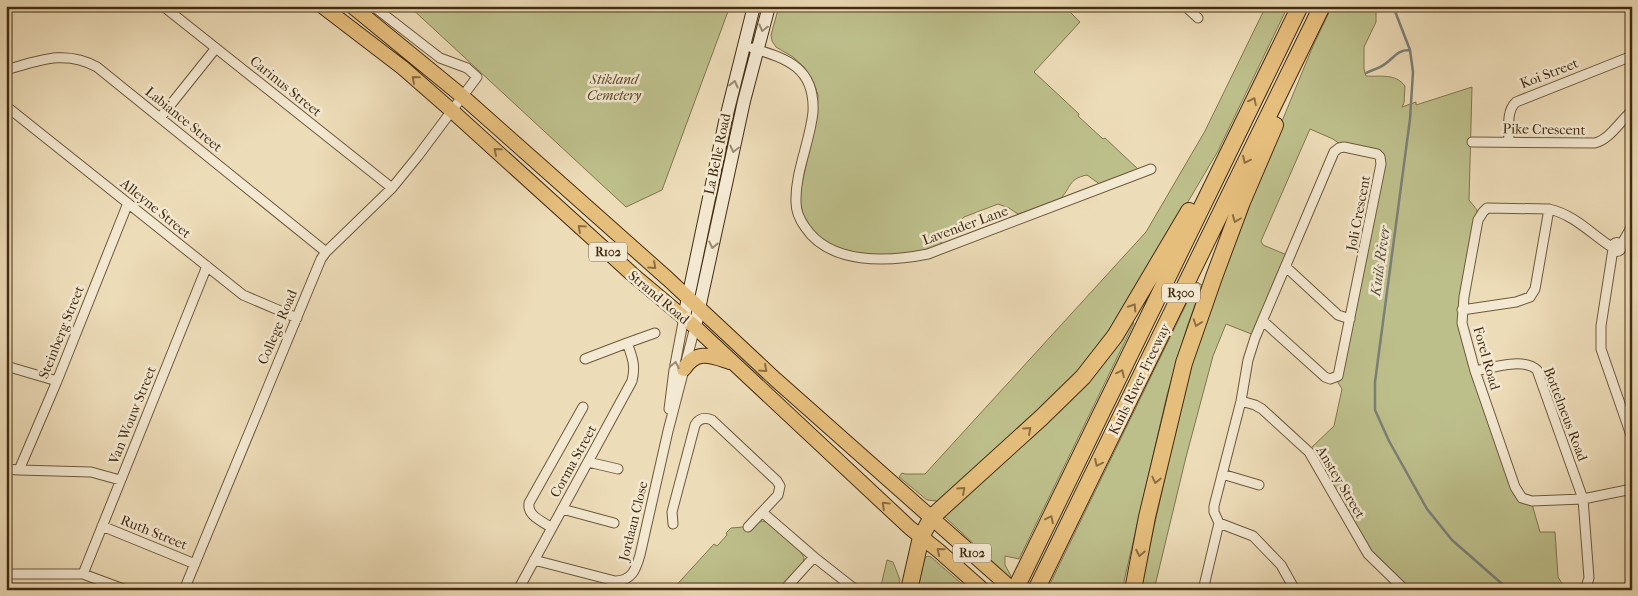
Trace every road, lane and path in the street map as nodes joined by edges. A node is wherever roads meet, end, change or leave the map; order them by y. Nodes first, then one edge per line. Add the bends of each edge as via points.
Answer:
1 (163, 6) edge
2 (322, 6) edge
3 (352, 6) edge
4 (372, 6) edge
5 (754, 6) edge
6 (768, 6) edge
7 (1185, 6) edge
8 (1300, 6) edge
9 (1322, 6) edge
10 (1198, 18) dead end
11 (1305, 43) junction
12 (743, 46) junction
13 (216, 48) junction
14 (757, 50) junction
15 (1632, 56) edge
16 (6, 70) edge
17 (462, 96) junction
18 (6, 106) edge
19 (452, 110) junction
20 (1632, 112) edge
21 (160, 118) junction
22 (1472, 142) dead end
23 (1509, 142) junction
24 (1230, 149) junction
25 (1151, 170) dead end
26 (392, 188) junction
27 (128, 203) junction
28 (1549, 209) junction
29 (1630, 229) edge
30 (1616, 246) junction
31 (326, 252) junction
32 (207, 266) junction
33 (1286, 267) junction
34 (688, 298) junction
35 (699, 309) junction
36 (1462, 310) junction
37 (296, 318) junction
38 (684, 318) junction
39 (1350, 319) junction
40 (1263, 321) junction
41 (696, 327) junction
42 (655, 333) dead end
43 (627, 343) junction
44 (585, 359) dead end
45 (733, 363) junction
46 (6, 366) edge
47 (684, 369) junction
48 (1475, 371) junction
49 (57, 381) junction
50 (1241, 401) junction
51 (583, 408) dead end
52 (668, 431) junction
53 (1632, 438) edge
54 (588, 462) junction
55 (6, 469) edge
56 (618, 469) dead end
57 (19, 470) junction
58 (1222, 474) junction
59 (120, 480) junction
60 (1260, 484) dead end
61 (1629, 490) edge
62 (1583, 498) junction
63 (562, 510) junction
64 (762, 512) junction
65 (932, 517) junction
66 (614, 523) dead end
67 (1219, 523) junction
68 (673, 524) dead end
69 (102, 526) junction
70 (748, 527) dead end
71 (552, 528) junction
72 (921, 537) junction
73 (814, 557) junction
74 (534, 560) junction
75 (195, 564) junction
76 (6, 574) edge
77 (83, 574) junction
78 (1038, 585) edge
79 (126, 590) edge
80 (184, 590) edge
81 (518, 590) edge
82 (784, 590) edge
83 (856, 590) edge
84 (909, 590) edge
85 (983, 590) edge
86 (1014, 590) edge
87 (1133, 590) edge
88 (1203, 590) edge
89 (1295, 590) edge
90 (1404, 590) edge
91 (1585, 590) edge

1 - 13 street, Carinus Street
19 -> 2 main road, Strand Road / R102
3 - 17 main road, Strand Road / R102
4 - 17 street, College Road via 440,58 467,68 477,77
5 - 12 main road, La Belle Road
6 -> 14 main road, La Belle Road
7 - 10 street
24 -> 8 highway, Kuils River Freeway / R300
9 - 11 highway, Kuils River Freeway / R300
11 -> 78 highway, Kuils River Freeway / R300
11 -> 87 highway via 1184,362
12 - 14 street, Lavender Lane
34 -> 12 main road, La Belle Road
13 - 21 street
13 - 26 street, Carinus Street
14 - 25 street, Lavender Lane via 790,62 809,85 813,112 796,206 802,223 814,238 843,254 903,258 928,254
14 -> 35 main road, La Belle Road
15 - 23 street, Koi Street via 1516,102 1510,112
16 - 21 street, Labiance Street via 58,57 88,62
17 - 19 street, College Road
17 -> 34 main road, Strand Road / R102
18 - 27 street, Alleyne Street
19 - 26 street, College Road
38 -> 19 main road, Strand Road / R102
20 - 23 street, Pike Crescent via 1599,142
21 - 31 street, Labiance Street
22 - 23 street, Pike Crescent
65 -> 24 highway via 1062,399 1094,362 1115,336 1214,169
86 -> 24 highway, Kuils River Freeway / R300
26 - 31 street, College Road
27 - 32 street, Alleyne Street
27 - 49 street, Steinberg Street
28 - 30 street, Forel Road via 1574,218
28 - 36 street via 1535,290 1530,298
28 - 36 street, Forel Road via 1491,208 1482,212
29 - 30 street
30 - 53 street via 1601,326 1601,349
31 - 37 street, College Road
32 - 37 street, Alleyne Street via 250,299
32 - 59 street, Van Wouw Street
33 - 39 street via 1338,315
33 - 39 street, Joli Crescent via 1334,152 1344,147 1378,156 1381,164
33 - 40 street, Joli Crescent
34 - 35 main road, Strand Road / R102
34 - 38 main road, La Belle Road
35 - 41 main road, La Belle Road
35 -> 65 main road, Strand Road / R102
36 - 48 street, Forel Road
37 - 75 street, College Road
38 - 41 main road, Strand Road / R102
52 -> 38 street, Jordaan Close via 674,370
39 - 40 street, Joli Crescent via 1340,372 1336,378 1330,379
40 - 50 street, Joli Crescent via 1250,352
41 - 45 main road, Strand Road / R102
41 - 47 street, Jordaan Close
42 - 43 street
43 - 44 street
43 - 54 street, Corma Street via 634,364 632,381
45 - 47 main road via 702,356 695,357
72 -> 45 main road, Strand Road / R102
46 - 49 street
47 - 52 street, Jordaan Close
48 - 62 street, Forel Road via 1520,495 1532,501
48 - 62 street, Bottelneus Road via 1523,363 1537,370
49 - 57 street, Steinberg Street
50 - 58 street, Joli Crescent
50 - 90 street, Anstey Street via 1262,409 1309,452 1368,554
51 - 71 street via 530,503 531,513
52 - 74 street, Jordaan Close via 640,555 632,575 615,581
54 - 56 street
54 - 63 street, Corma Street
55 - 57 street
57 - 59 street via 91,472
58 - 60 street
58 - 67 street, Joli Crescent via 1214,509
59 - 69 street, Van Wouw Street
61 - 62 street, Forel Road
62 - 91 street, Bottelneus Road via 1589,578
63 - 66 street
63 - 71 street, Corma Street
64 - 68 street via 778,495 779,483 712,420 704,419 695,425 672,512
64 - 70 street
64 - 73 street
65 - 72 highway
65 - 86 main road, R102
67 - 88 street, Joli Crescent
67 - 89 street via 1253,536 1276,560
69 - 75 street, Ruth Street
69 - 77 street, Van Wouw Street
71 - 74 street, Corma Street
72 - 84 highway
85 -> 72 main road, R102
73 - 82 street
73 - 83 street
74 - 81 street, Corma Street
75 - 80 street, College Road
76 - 77 street
77 - 79 street

